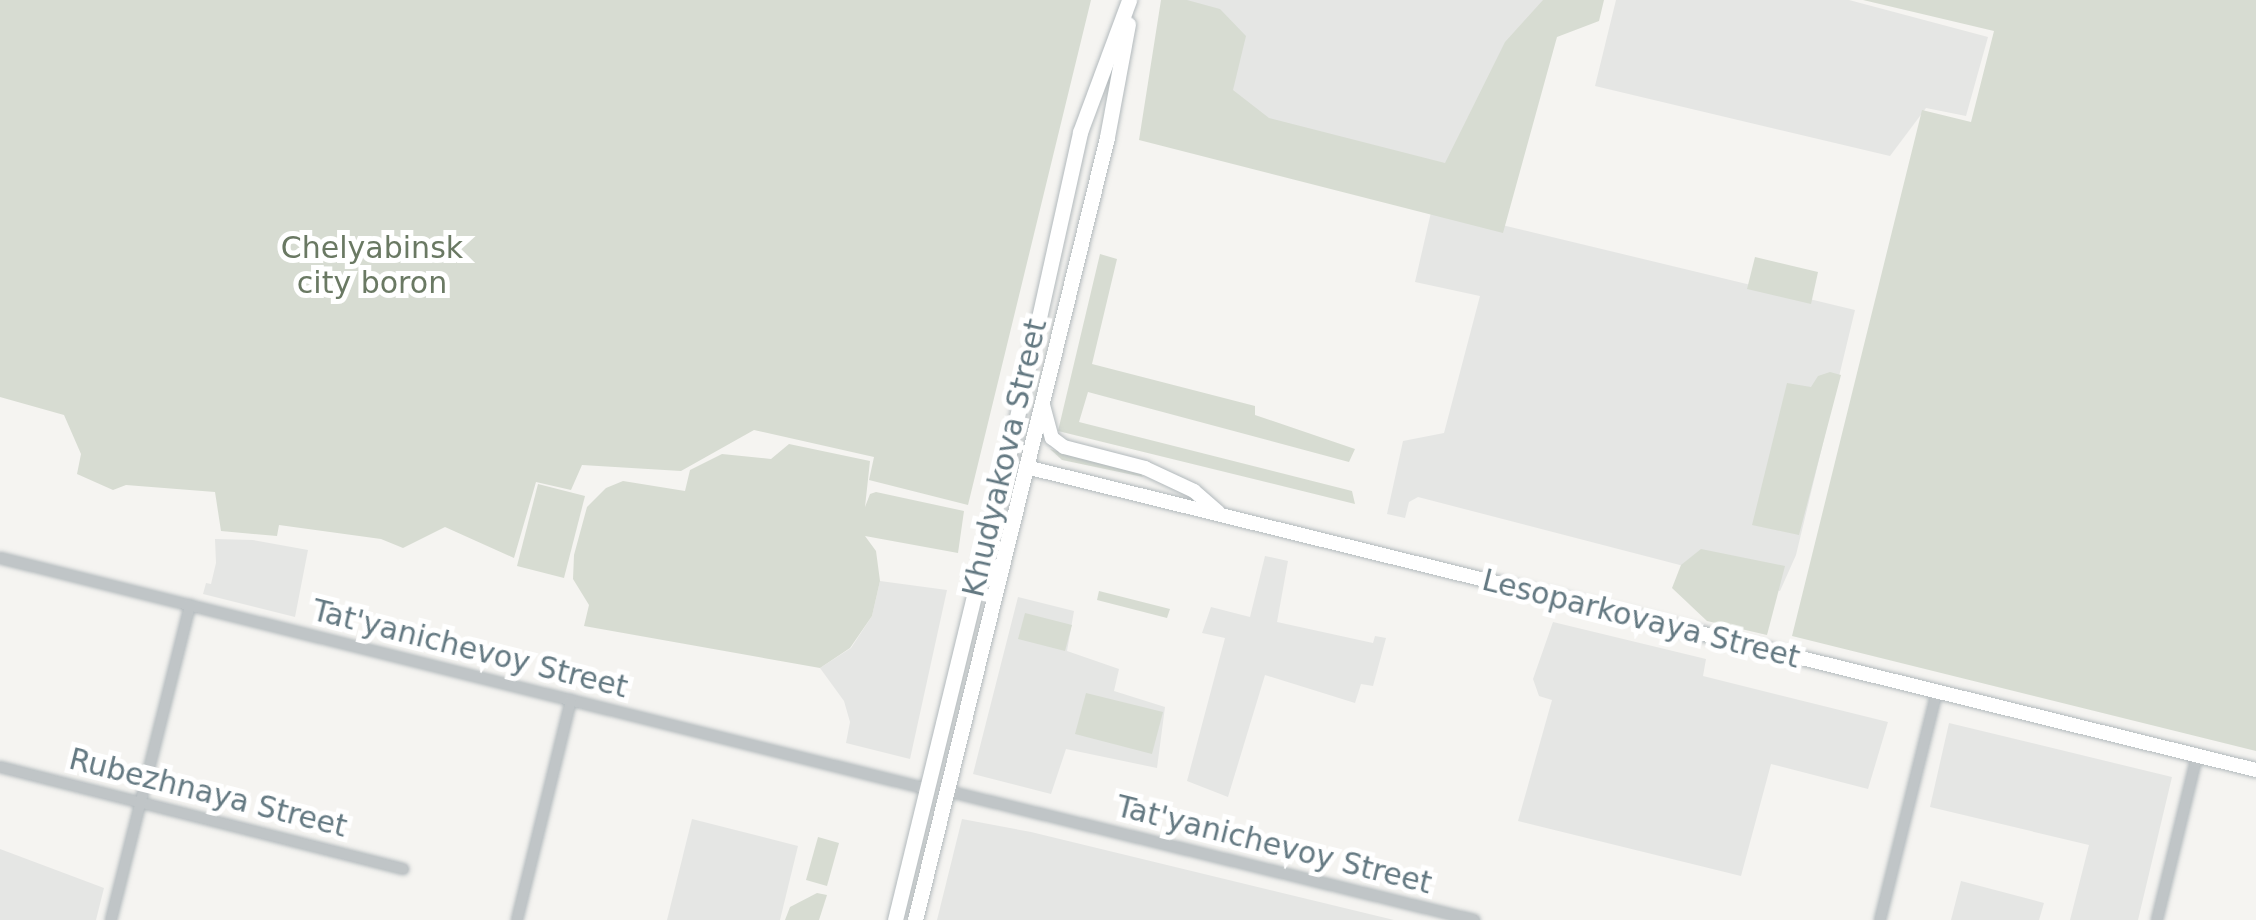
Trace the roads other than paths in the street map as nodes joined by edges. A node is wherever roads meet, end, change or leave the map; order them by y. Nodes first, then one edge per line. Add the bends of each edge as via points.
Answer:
1 (1130, 0) edge
2 (1042, 398) junction
3 (1007, 462) junction
4 (1026, 467) junction
5 (1222, 516) junction
6 (0, 558) edge
7 (190, 605) junction
8 (1937, 692) junction
9 (571, 700) junction
10 (2196, 756) junction
11 (0, 767) edge
12 (2256, 770) edge
13 (928, 789) junction
14 (947, 790) junction
15 (141, 801) junction
16 (403, 869) dead end
17 (111, 920) edge
18 (516, 920) edge
19 (895, 920) edge
20 (914, 920) edge
21 (1474, 920) edge
22 (1880, 920) edge
23 (2157, 920) edge

1 - 2 main road, Khudyakova Street via 1107,137
1 - 3 main road, Khudyakova Street via 1080,132
2 - 4 main road, Khudyakova Street
2 - 5 main road via 1046,426 1064,446 1145,468 1194,492
3 - 4 main road
3 - 13 main road, Khudyakova Street
4 - 5 main road, Lesoparkovaya Street
4 - 14 main road, Khudyakova Street
5 - 8 main road, Lesoparkovaya Street
6 - 7 street, Tat'yanichevoy Street
7 - 9 street, Tat'yanichevoy Street
7 - 15 street
8 - 10 main road, Lesoparkovaya Street
8 - 22 street
9 - 13 street, Tat'yanichevoy Street
9 - 18 street
10 - 12 main road, Lesoparkovaya Street
10 - 23 street
11 - 15 street, Rubezhnaya Street
13 - 14 main road
13 - 19 main road, Khudyakova Street
14 - 20 main road, Khudyakova Street
14 - 21 street, Tat'yanichevoy Street
15 - 16 street, Rubezhnaya Street
15 - 17 street

